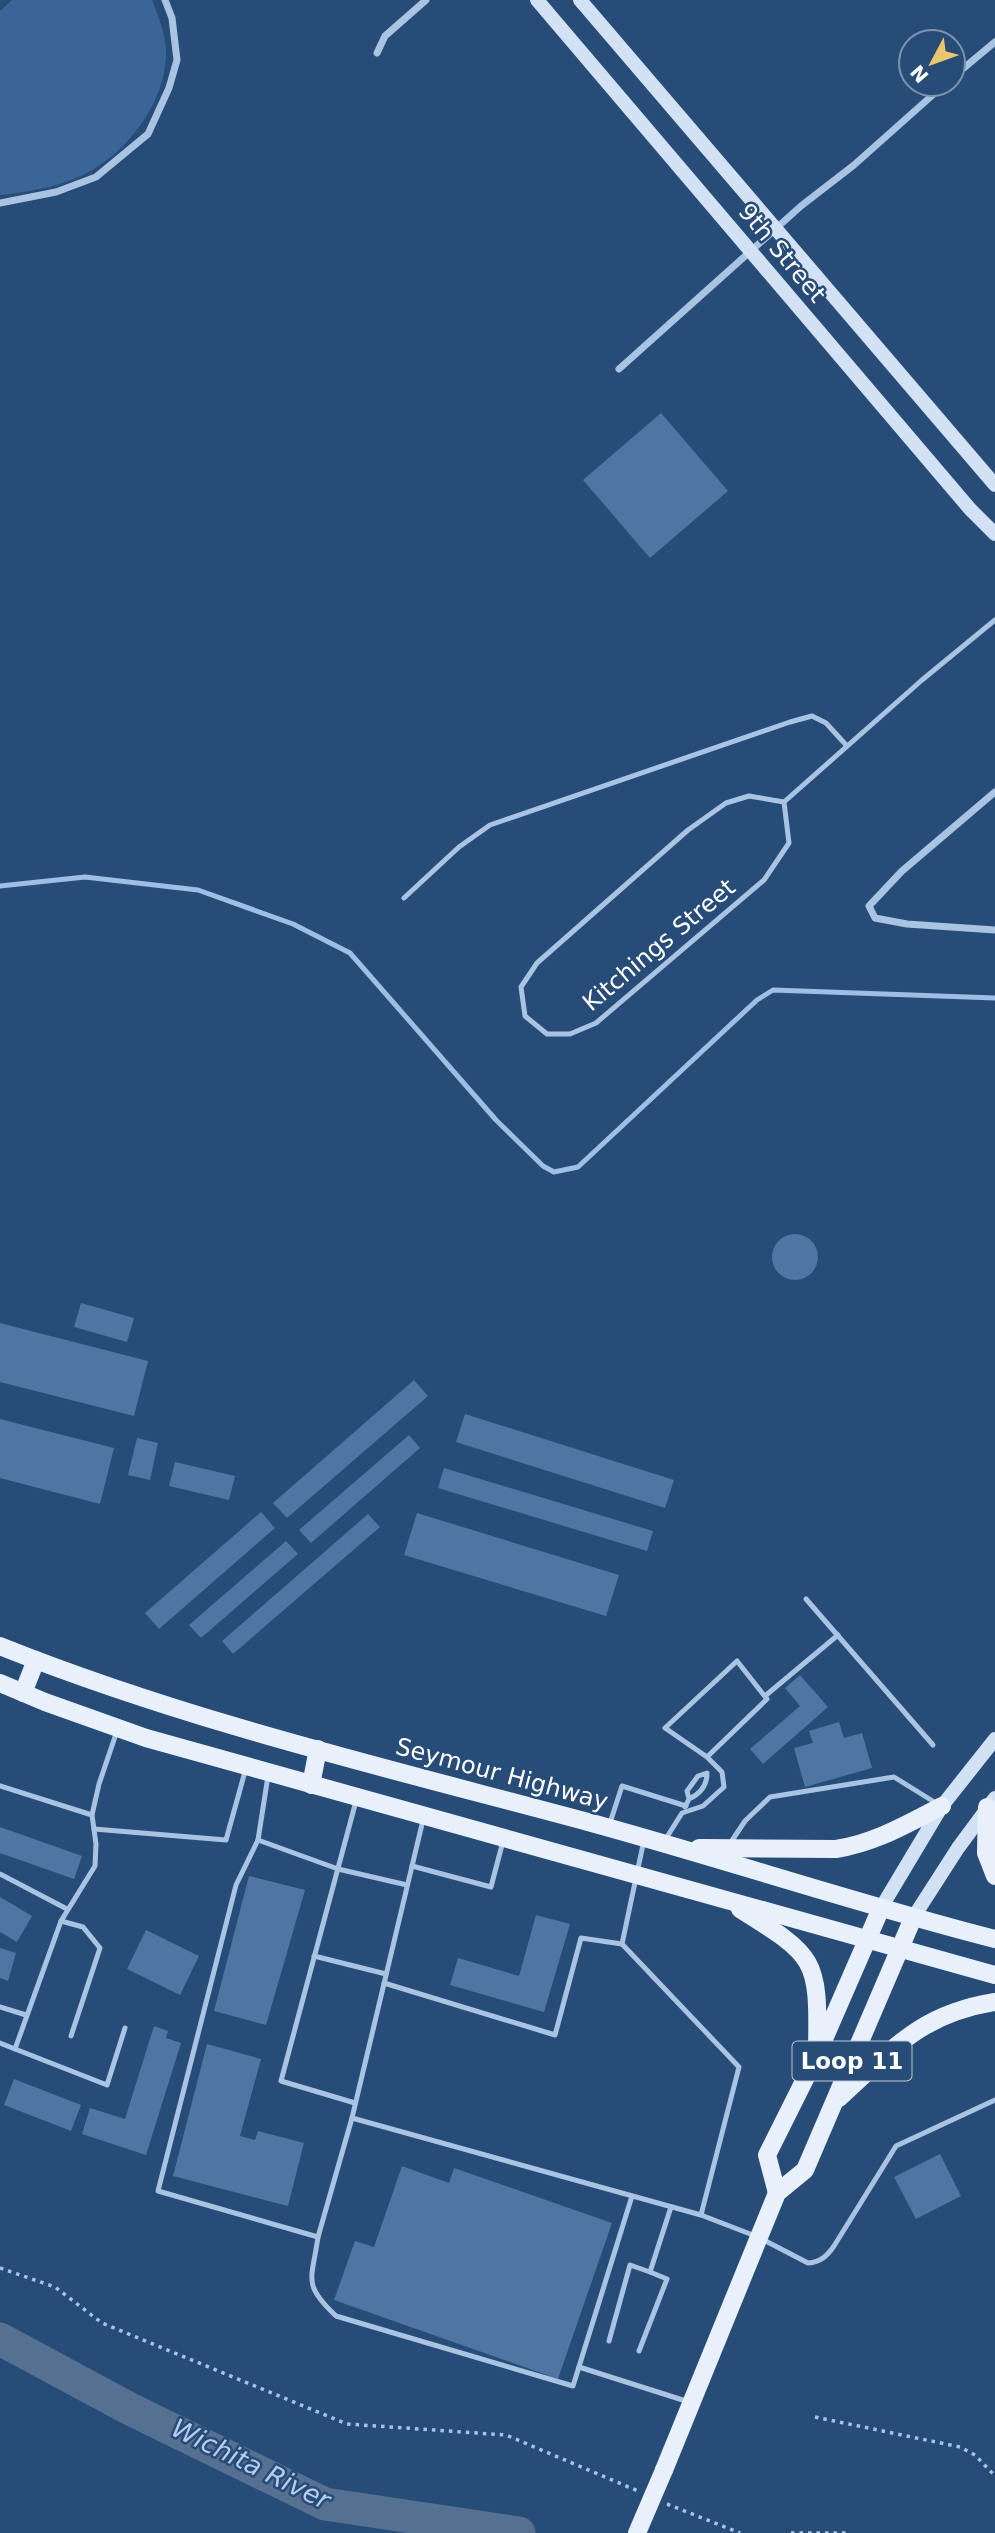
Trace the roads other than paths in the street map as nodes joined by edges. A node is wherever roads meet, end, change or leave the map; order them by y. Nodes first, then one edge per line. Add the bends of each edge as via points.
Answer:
1 (166, 0) edge
2 (426, 0) edge
3 (537, 0) edge
4 (580, 0) edge
5 (995, 42) edge
6 (377, 53) dead end
7 (967, 65) edge
8 (929, 98) edge
9 (0, 203) edge
10 (776, 229) junction
11 (750, 251) junction
12 (619, 369) dead end
13 (995, 485) edge
14 (995, 534) edge
15 (995, 620) edge
16 (848, 746) junction
17 (995, 792) edge
18 (784, 802) junction
19 (404, 898) dead end
20 (995, 930) edge
21 (806, 1599) dead end
22 (838, 1635) junction
23 (0, 1646) edge
24 (36, 1660) junction
25 (0, 1683) edge
26 (23, 1693) junction
27 (765, 1696) junction
28 (118, 1728) junction
29 (995, 1739) edge
30 (933, 1745) dead end
31 (318, 1749) junction
32 (707, 1757) junction
33 (715, 1764) junction
34 (246, 1767) junction
35 (268, 1773) junction
36 (707, 1773) junction
37 (311, 1785) junction
38 (0, 1786) edge
39 (357, 1798) junction
40 (689, 1799) junction
41 (991, 1802) edge
42 (685, 1806) junction
43 (942, 1806) junction
44 (682, 1813) junction
45 (92, 1815) junction
46 (424, 1816) junction
47 (608, 1828) junction
48 (94, 1829) junction
49 (644, 1837) junction
50 (503, 1839) junction
51 (258, 1840) junction
52 (671, 1845) junction
53 (727, 1848) junction
54 (412, 1866) junction
55 (338, 1869) junction
56 (0, 1874) edge
57 (637, 1875) junction
58 (995, 1876) edge
59 (407, 1885) junction
60 (725, 1899) junction
61 (881, 1908) junction
62 (67, 1909) junction
63 (913, 1918) junction
64 (61, 1921) junction
65 (869, 1938) junction
66 (995, 1939) edge
67 (622, 1944) junction
68 (899, 1947) junction
69 (314, 1956) junction
70 (386, 1974) junction
71 (995, 1975) edge
72 (384, 1983) junction
73 (995, 2002) edge
74 (0, 2007) edge
75 (26, 2015) junction
76 (125, 2028) dead end
77 (71, 2036) dead end
78 (0, 2043) edge
79 (15, 2049) junction
80 (817, 2055) junction
81 (995, 2100) edge
82 (355, 2103) junction
83 (834, 2103) junction
84 (352, 2118) junction
85 (776, 2193) junction
86 (632, 2196) junction
87 (671, 2207) junction
88 (701, 2215) junction
89 (318, 2237) junction
90 (758, 2237) junction
91 (650, 2272) junction
92 (609, 2341) dead end
93 (639, 2351) dead end
94 (579, 2367) junction
95 (691, 2403) junction
96 (637, 2533) edge

1 - 9 street via 177,60 148,134 96,177 56,192
2 - 6 street via 385,36
3 - 11 street, 9th Street
4 - 10 street, 9th Street
5 - 7 street
8 - 10 street
10 - 11 street
10 - 13 street, 9th Street
11 - 12 street
11 - 14 street, 9th Street
15 - 16 lane
16 - 18 lane
16 - 19 lane via 826,723 812,716 764,731 490,825
17 - 20 street via 902,871 869,906 875,918
18 - 18 lane, Kitchings Street via 749,796 726,803 688,830 537,963 521,987 525,1016 547,1034 570,1034 596,1023 764,880 789,843
21 - 22 lane
22 - 27 lane
22 - 30 lane
23 - 24 main road, Seymour Highway
24 - 26 main road
24 - 31 main road, Seymour Highway via 163,1705
25 - 26 main road
26 - 28 main road
27 - 32 lane via 767,1699
27 - 32 lane via 737,1661 665,1728
28 - 34 main road
28 - 45 lane
29 - 43 street
31 - 37 main road
31 - 47 main road, Seymour Highway
32 - 33 lane
33 - 36 lane
33 - 44 lane via 722,1772 724,1787 703,1806
34 - 35 main road
34 - 48 lane via 226,1840
35 - 37 main road
35 - 51 lane
36 - 40 lane via 707,1783
36 - 40 lane via 698,1776 687,1791
37 - 39 main road
38 - 45 lane
39 - 46 main road
39 - 55 lane
40 - 42 lane
41 - 58 main road via 986,1853
41 - 63 street
42 - 44 lane
42 - 47 lane via 622,1786
43 - 53 main road via 853,1847
43 - 53 lane via 894,1777 770,1797 745,1821
43 - 61 street
44 - 52 lane
45 - 48 lane
46 - 50 main road
46 - 54 lane
47 - 49 main road, Seymour Highway
48 - 62 lane via 95,1866
49 - 52 main road, Seymour Highway
49 - 57 lane
50 - 54 lane via 491,1887
50 - 57 main road
51 - 55 lane
51 - 89 lane via 236,1885 159,2192
52 - 53 main road
52 - 61 main road, Seymour Highway
54 - 59 lane
55 - 59 lane
55 - 69 lane
56 - 62 lane
57 - 60 main road
57 - 67 lane
59 - 70 lane
60 - 65 main road
60 - 80 main road via 784,1936 811,1965 818,1996
61 - 63 main road, Seymour Highway
61 - 65 main road, Loop 11 / Loop 11
62 - 64 lane
63 - 66 main road, Seymour Highway
63 - 68 main road, Loop 11 / Loop 11
64 - 75 lane
64 - 77 lane via 83,1927 100,1948
65 - 68 main road
65 - 80 main road, Loop 11 / Loop 11
67 - 72 lane via 581,1938 555,2035
67 - 88 lane via 738,2067
68 - 71 main road
68 - 83 main road, Loop 11 / Loop 11
69 - 70 lane
69 - 82 lane via 281,2081
70 - 72 lane
72 - 82 lane
73 - 83 main road via 929,2021 898,2043
74 - 75 lane
75 - 79 lane
76 - 79 lane via 107,2085
78 - 79 lane
80 - 85 main road, Loop 11 / Loop 11 via 767,2155
81 - 90 lane via 896,2146 834,2246 817,2262 808,2263
82 - 84 lane
83 - 85 main road, Loop 11 / Loop 11 via 806,2171
84 - 86 lane
84 - 89 lane
85 - 90 main road
86 - 87 lane
86 - 94 lane
87 - 88 lane
87 - 91 lane
88 - 90 lane
89 - 94 lane via 311,2286 336,2316 573,2386
90 - 95 main road
91 - 92 lane via 631,2265
91 - 93 lane via 667,2279
94 - 95 lane
95 - 96 main road, bridge

